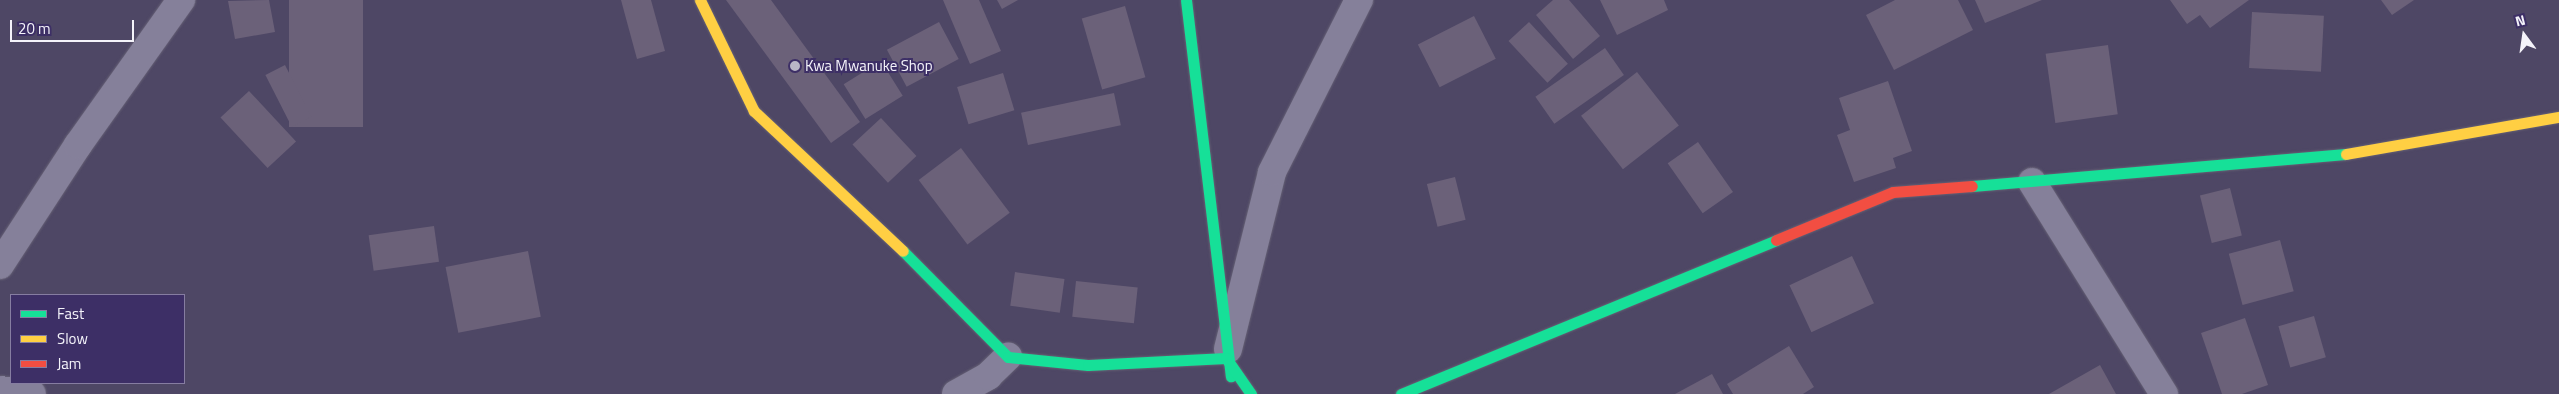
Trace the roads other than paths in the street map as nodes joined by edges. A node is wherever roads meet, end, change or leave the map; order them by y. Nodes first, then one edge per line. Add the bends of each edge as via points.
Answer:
1 (181, 0) edge
2 (700, 0) edge
3 (1186, 0) edge
4 (1359, 0) edge
5 (2559, 117) edge
6 (2032, 182) junction
7 (0, 265) edge
8 (1008, 357) junction
9 (1226, 358) junction
10 (0, 390) edge
11 (32, 394) edge
12 (956, 394) edge
13 (1236, 394) edge
14 (1252, 394) edge
15 (1400, 394) edge
16 (2164, 394) edge

1 - 7 street
2 - 8 street via 754,111 854,200
3 - 9 street
4 - 9 street via 1272,172
5 - 6 street via 2315,158
6 - 15 street via 1893,192
6 - 16 street
8 - 9 street via 1080,365
8 - 12 street via 988,376
9 - 13 street
9 - 14 street
10 - 11 street

